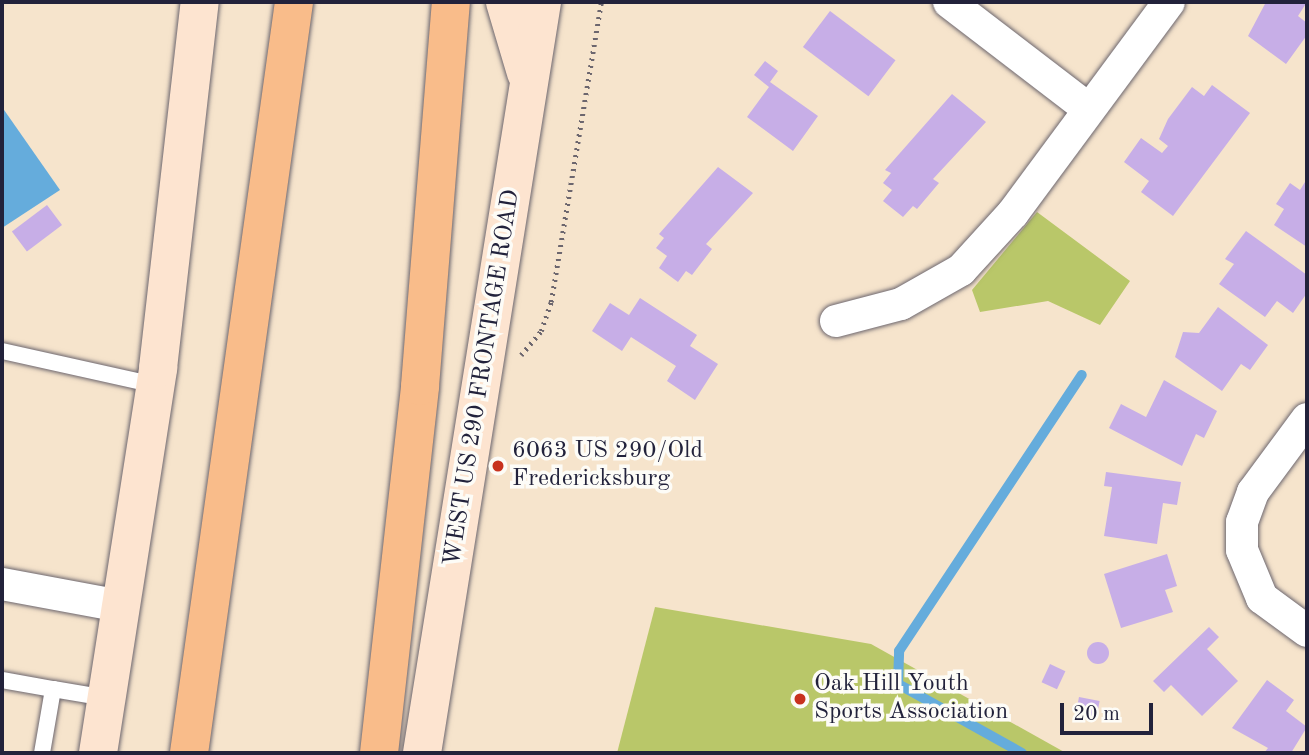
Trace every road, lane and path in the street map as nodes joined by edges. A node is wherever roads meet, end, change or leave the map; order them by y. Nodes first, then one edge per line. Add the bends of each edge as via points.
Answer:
1 (200, 2) edge
2 (223, 2) edge
3 (294, 2) edge
4 (451, 2) edge
5 (505, 2) edge
6 (542, 2) edge
7 (601, 2) edge
8 (949, 2) edge
9 (1169, 2) edge
10 (193, 69) junction
11 (531, 89) junction
12 (1086, 107) junction
13 (836, 321) dead end
14 (2, 351) edge
15 (514, 368) dead end
16 (155, 385) junction
17 (1307, 419) edge
18 (2, 584) edge
19 (121, 606) junction
20 (1307, 631) edge
21 (2, 680) edge
22 (53, 689) junction
23 (107, 698) junction
24 (42, 753) edge
25 (98, 753) edge
26 (190, 753) edge
27 (379, 753) edge
28 (422, 753) edge

1 - 10 main road
2 - 10 main road
3 - 26 highway
4 - 27 highway via 420,386
5 - 11 main road
6 - 11 main road, WEST US 290 FRONTAGE ROAD
7 - 15 path via 551,302 541,331
8 - 12 street
9 - 12 street
10 - 16 main road
11 - 28 main road, WEST US 290 FRONTAGE ROAD
12 - 13 street via 1013,213 961,270 901,304
14 - 16 lane
16 - 19 main road
17 - 20 street via 1253,492 1242,522 1242,550 1262,598
18 - 19 street
19 - 23 main road
21 - 22 lane
22 - 23 lane
22 - 24 lane
23 - 25 main road

